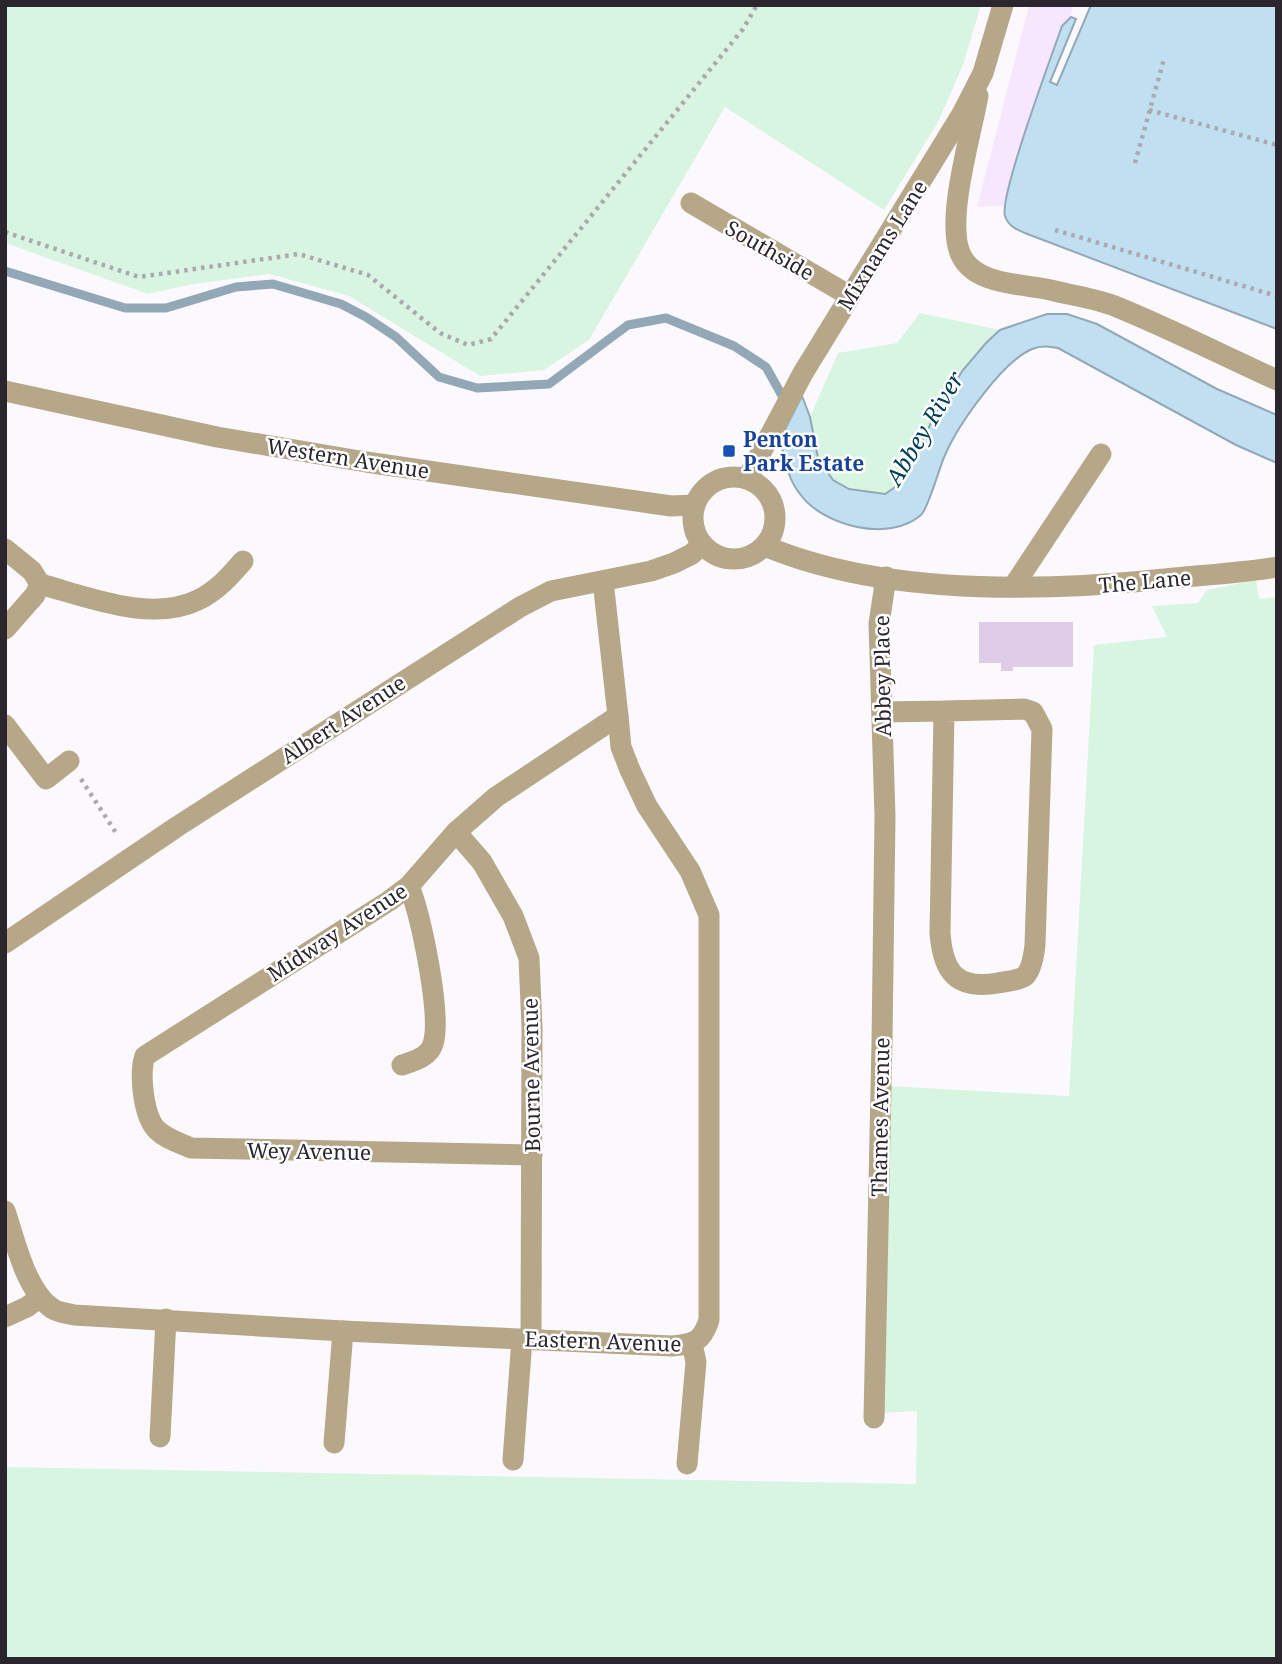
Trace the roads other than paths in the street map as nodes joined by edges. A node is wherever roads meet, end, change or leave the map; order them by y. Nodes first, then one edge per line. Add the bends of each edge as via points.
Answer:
1 (1003, 5) edge
2 (982, 73) junction
3 (691, 203) dead end
4 (850, 296) junction
5 (1277, 380) edge
6 (5, 391) edge
7 (1101, 454) dead end
8 (747, 479) junction
9 (694, 505) junction
10 (702, 544) junction
11 (765, 546) junction
12 (5, 549) edge
13 (243, 561) dead end
14 (1277, 567) edge
15 (886, 578) junction
16 (603, 581) junction
17 (40, 584) junction
18 (1013, 587) junction
19 (5, 629) edge
20 (943, 711) junction
21 (883, 712) junction
22 (618, 716) junction
23 (5, 725) edge
24 (69, 761) road end
25 (885, 816) joint
26 (456, 832) junction
27 (409, 886) junction
28 (5, 943) edge
29 (402, 1065) dead end
30 (141, 1067) joint
31 (532, 1156) junction
32 (5, 1211) edge
33 (40, 1297) junction
34 (5, 1318) edge
35 (166, 1319) junction
36 (343, 1331) junction
37 (527, 1339) junction
38 (692, 1344) junction
39 (873, 1418) dead end
40 (160, 1437) dead end
41 (334, 1443) dead end
42 (513, 1460) dead end
43 (687, 1464) dead end

1 - 2 street, Mixnams Lane
2 - 4 street, Mixnams Lane via 945,144
2 - 5 street via 955,233 961,255 974,271 991,279 1114,306
3 - 4 street, Southside
4 - 8 street, Mixnams Lane
6 - 9 street, Western Avenue via 217,437 366,462 671,506
7 - 18 street
8 - 9 street via 715,481
8 - 11 street via 772,499 776,515
9 - 10 street via 692,521
10 - 11 street via 721,558 737,560
10 - 16 street, Albert Avenue via 674,564
11 - 15 street
12 - 17 street via 32,571
13 - 17 street via 218,587 170,609 138,608
14 - 18 street, The Lane via 1105,586
15 - 18 street, The Lane
15 - 21 street, Abbey Place via 879,624
16 - 22 street
16 - 28 street, Albert Avenue via 551,592 520,607 213,803
17 - 19 street
20 - 20 street via 941,952 958,980 974,986 1016,979 1026,975 1035,945 1042,729 1033,712 1024,709
20 - 21 street
21 - 25 street, Abbey Place
22 - 26 street, Midway Avenue via 496,797
22 - 38 street, Eastern Avenue via 621,747 630,770 647,806 690,872 709,915 709,1320 705,1333
23 - 24 street via 46,779
25 - 39 street, Thames Avenue
26 - 27 street, Midway Avenue
26 - 31 street, Bourne Avenue via 513,916 529,958
27 - 29 street via 425,943 434,1026 428,1052
27 - 30 street, Midway Avenue via 145,1056
30 - 31 street, Wey Avenue via 146,1107 155,1129 191,1148
31 - 37 street, Bourne Avenue
32 - 33 street via 29,1280
33 - 34 street
33 - 35 street, Eastern Avenue via 54,1310 74,1315
35 - 36 street, Eastern Avenue
35 - 40 street
36 - 37 street, Eastern Avenue
36 - 41 street
37 - 38 street, Eastern Avenue
37 - 42 street, Bourne Avenue
38 - 43 street via 696,1362

